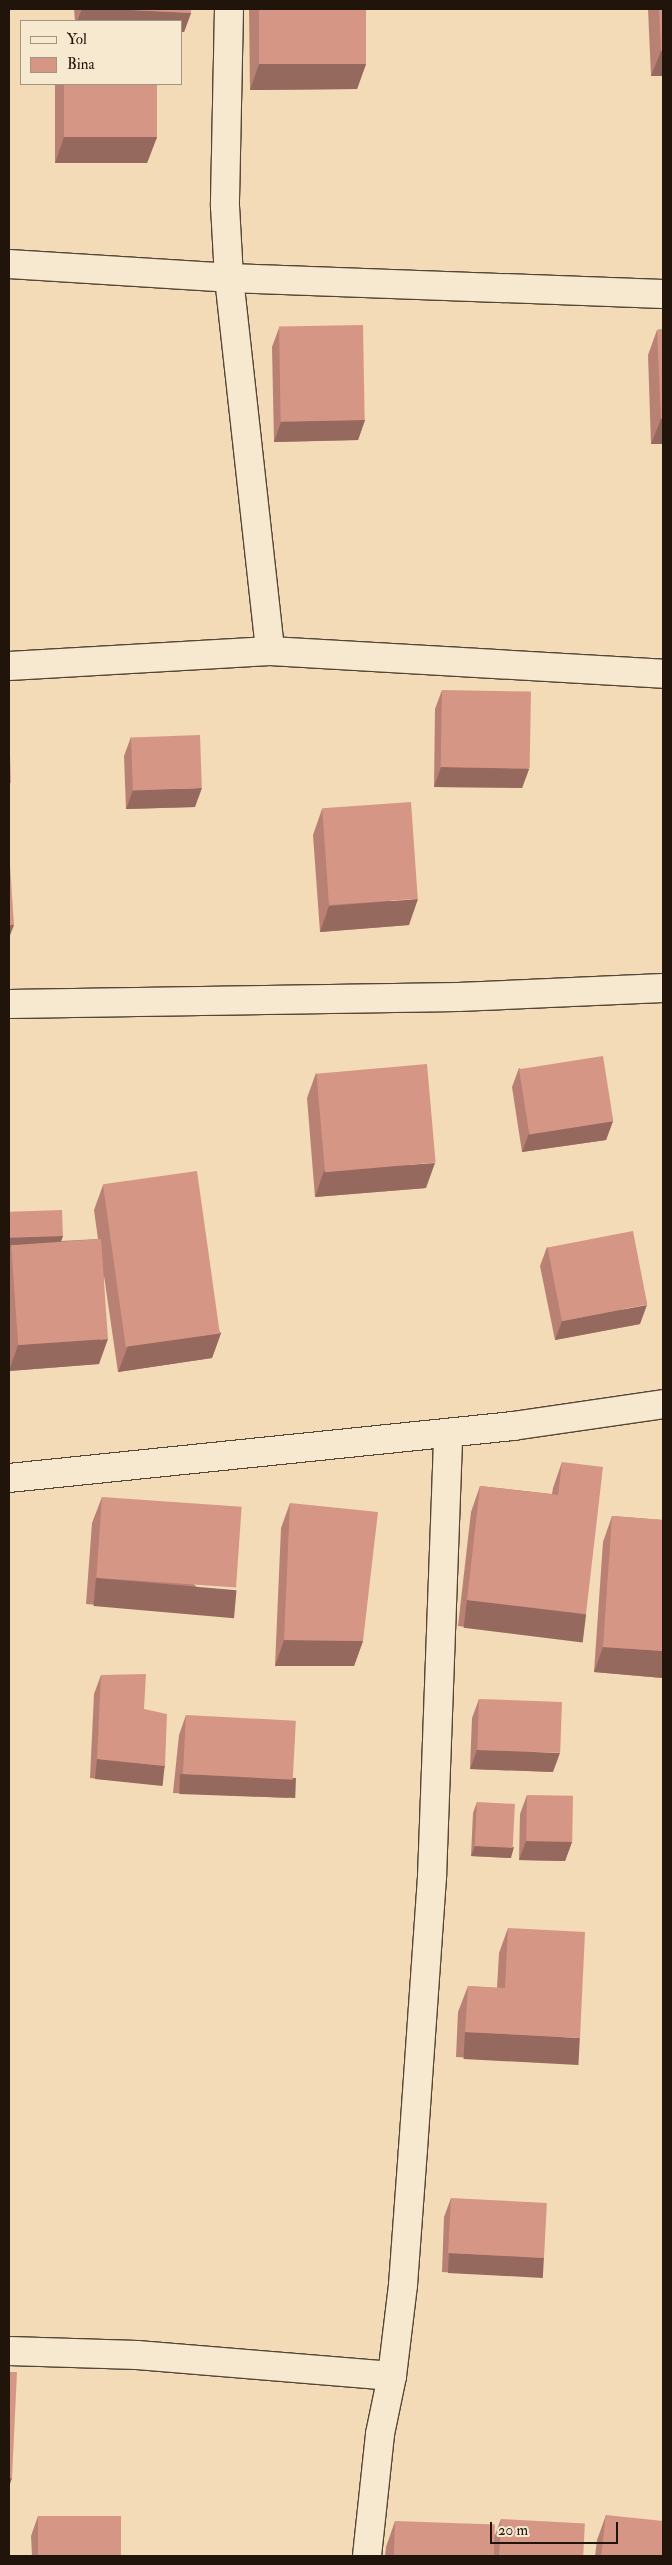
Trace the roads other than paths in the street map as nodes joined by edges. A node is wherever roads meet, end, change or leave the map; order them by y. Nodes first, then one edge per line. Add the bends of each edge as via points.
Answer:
1 (229, 9) edge
2 (9, 264) edge
3 (229, 278) junction
4 (663, 294) edge
5 (270, 651) junction
6 (9, 666) edge
7 (663, 674) edge
8 (663, 988) edge
9 (9, 1004) edge
10 (663, 1404) edge
11 (448, 1433) junction
12 (9, 1478) edge
13 (9, 2350) edge
14 (392, 2376) junction
15 (368, 2556) edge

1 - 3 street via 225,206
2 - 3 street
3 - 4 street
3 - 5 street
5 - 6 street
5 - 7 street
8 - 9 street via 458,997
10 - 11 street
11 - 12 street
11 - 14 street via 432,1877 403,2286
13 - 14 street via 137,2355
14 - 15 street via 380,2434

